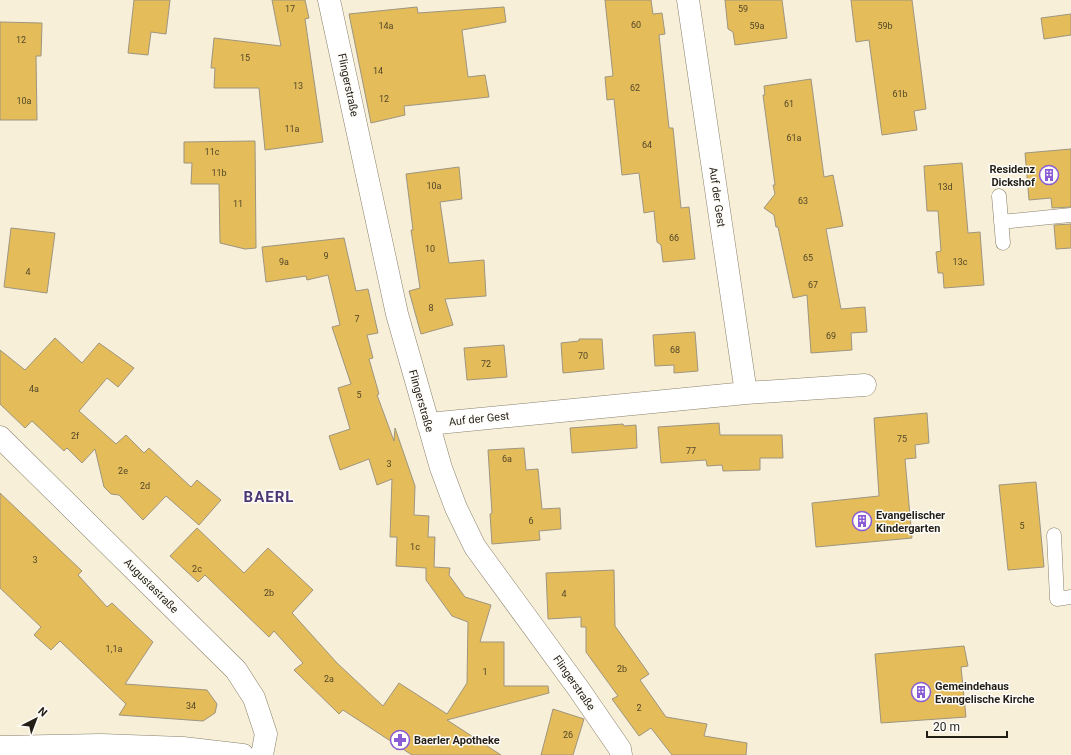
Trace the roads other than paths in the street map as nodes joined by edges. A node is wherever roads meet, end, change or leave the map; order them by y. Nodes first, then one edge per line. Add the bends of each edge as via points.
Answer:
1 (329, 0) edge
2 (688, 0) edge
3 (998, 196) dead end
4 (1071, 215) edge
5 (1001, 222) junction
6 (1003, 244) dead end
7 (865, 385) dead end
8 (746, 393) junction
9 (428, 424) junction
10 (0, 437) edge
11 (1054, 535) dead end
12 (1071, 597) edge
13 (0, 747) edge
14 (244, 755) edge
15 (262, 755) edge
16 (621, 755) edge

1 - 9 street, Flingerstraße via 397,314
2 - 8 street, Auf der Gest
3 - 5 lane
4 - 5 lane
5 - 6 lane
7 - 8 street, Auf der Gest
8 - 9 street, Auf der Gest
9 - 16 street, Flingerstraße via 456,508 475,547 578,688 620,749
10 - 15 street, Augustastraße via 236,670 254,698 266,734
11 - 12 lane via 1057,598
13 - 14 street via 183,748

